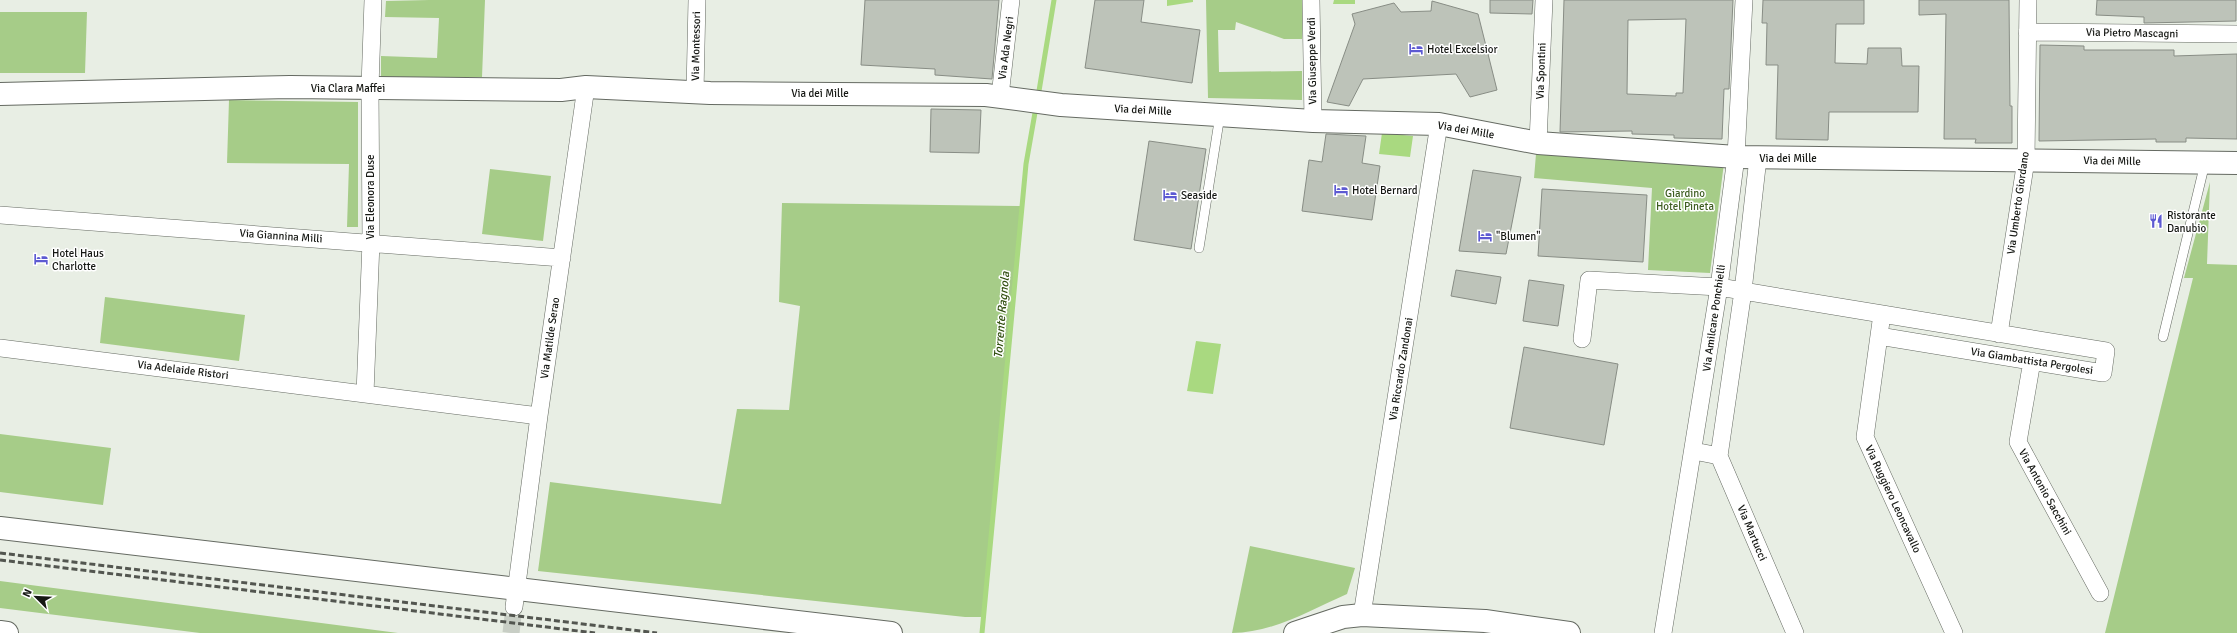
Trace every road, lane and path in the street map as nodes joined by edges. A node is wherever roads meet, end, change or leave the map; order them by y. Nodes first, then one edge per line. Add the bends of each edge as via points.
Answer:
1 (373, 0) edge
2 (697, 0) edge
3 (1011, 0) edge
4 (1311, 0) edge
5 (1544, 0) edge
6 (1744, 0) edge
7 (2028, 0) edge
8 (2028, 32) junction
9 (2237, 34) edge
10 (370, 87) junction
11 (586, 87) junction
12 (695, 92) junction
13 (0, 94) edge
14 (1008, 97) junction
15 (1220, 115) junction
16 (1313, 121) junction
17 (1439, 124) junction
18 (1538, 143) junction
19 (1736, 157) junction
20 (1758, 158) junction
21 (2026, 160) junction
22 (2205, 163) junction
23 (2237, 163) edge
24 (0, 215) edge
25 (371, 242) junction
26 (1200, 248) dead end
27 (562, 258) junction
28 (1719, 287) junction
29 (1743, 291) junction
30 (1882, 314) junction
31 (1999, 334) junction
32 (1879, 336) junction
33 (2162, 337) dead end
34 (1582, 339) dead end
35 (0, 348) edge
36 (2032, 361) junction
37 (365, 394) junction
38 (539, 416) junction
39 (1694, 451) junction
40 (1719, 456) junction
41 (0, 528) edge
42 (2100, 593) dead end
43 (515, 598) junction
44 (1362, 614) junction
45 (1485, 621) junction
46 (0, 632) edge
47 (8, 633) edge
48 (891, 633) edge
49 (1295, 633) edge
50 (1457, 633) edge
51 (1569, 633) edge
52 (1663, 633) edge
53 (1795, 633) edge
54 (1954, 633) edge

1 - 10 street, Via Eleonora Duse
2 - 12 street, Via Montessori
3 - 14 street, Via Ada Negri
4 - 16 street, Via Giuseppe Verdi
5 - 18 street, Via Spontini
6 - 19 street, Via Amilcare Ponchielli
7 - 8 street, Via Umberto Giordano
8 - 9 street, Via Pietro Mascagni
8 - 21 street, Via Umberto Giordano
10 - 11 street, Via Clara Maffei via 561,90
10 - 13 street, Via Clara Maffei
10 - 25 street, Via Eleonora Duse
11 - 12 street, Via Clara Maffei
11 - 27 street, Via Matilde Serao
12 - 14 street, Via dei Mille
14 - 15 street, Via dei Mille via 1061,105
15 - 16 street, Via dei Mille
15 - 26 lane
16 - 17 street, Via dei Mille
17 - 18 street, Via dei Mille
17 - 44 street, Via Riccardo Zandonai
18 - 19 street, Via dei Mille
19 - 20 street, Via dei Mille
19 - 28 street, Via Amilcare Ponchielli
20 - 21 street, Via dei Mille
20 - 29 street
21 - 22 street, Via dei Mille
21 - 31 street, Via Umberto Giordano
22 - 23 street, Via dei Mille
22 - 33 lane
24 - 25 street, Via Giannina Milli
25 - 27 street, Via Giannina Milli
25 - 37 street, Via Eleonora Duse
27 - 38 street, Via Matilde Serao
28 - 29 street, Via Giambattista Pergolesi
28 - 34 street, Via Giambattista Pergolesi via 1589,280
28 - 39 street, Via Amilcare Ponchielli
29 - 30 street, Via Giambattista Pergolesi
29 - 40 street
30 - 31 street, Via Giambattista Pergolesi
30 - 32 street
31 - 36 street, Via Giambattista Pergolesi via 2106,351 2103,373
32 - 36 street, Via Giambattista Pergolesi
32 - 54 street, Via Ruggiero Leoncavallo via 1865,437
35 - 37 street, Via Adelaide Ristori
36 - 42 street, Via Antonio Sacchini via 2018,442
37 - 38 street, Via Adelaide Ristori
38 - 43 street, Via Matilde Serao
39 - 40 street
39 - 52 street, Via Amilcare Ponchielli
40 - 53 street, Via Martucci
41 - 43 street
43 - 48 street
44 - 45 street
44 - 49 street via 1343,617
45 - 50 street via 1467,624 1460,627
45 - 51 street
46 - 47 street

